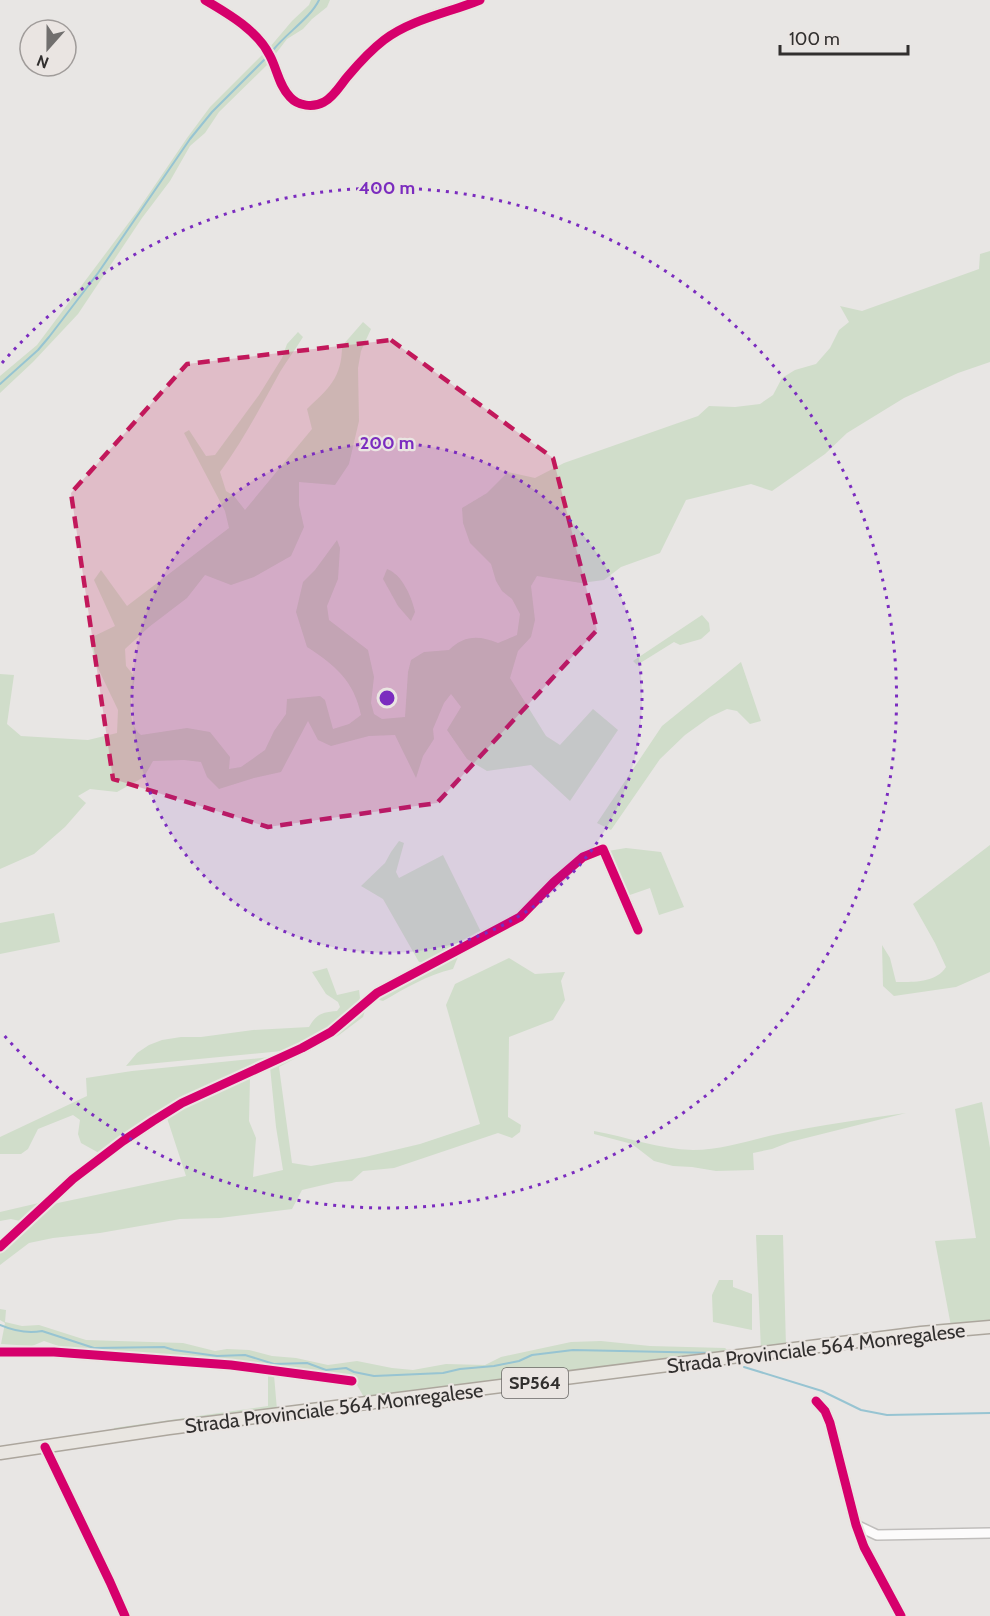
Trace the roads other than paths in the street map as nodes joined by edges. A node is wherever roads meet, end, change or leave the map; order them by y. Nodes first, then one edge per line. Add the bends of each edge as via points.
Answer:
1 (206, 0) edge
2 (480, 0) edge
3 (638, 930) dead end
4 (0, 1247) edge
5 (990, 1327) edge
6 (0, 1352) edge
7 (352, 1381) dead end
8 (816, 1401) dead end
9 (45, 1447) junction
10 (0, 1453) edge
11 (856, 1526) junction
12 (990, 1533) edge
13 (125, 1616) edge
14 (901, 1616) edge

1 - 2 street via 262,44 290,97 315,105 329,98 371,52 396,32
3 - 4 street via 603,849 583,857 520,917 377,993 331,1032 182,1103 123,1141 73,1179
5 - 9 main road, Strada Provinciale 564 Monregalese / SP564 via 350,1405
6 - 7 street via 54,1352 231,1365
8 - 11 street via 830,1423
9 - 10 main road, Strada Provinciale 564 Monregalese / SP564
9 - 13 street
11 - 12 street via 877,1535
11 - 14 street

